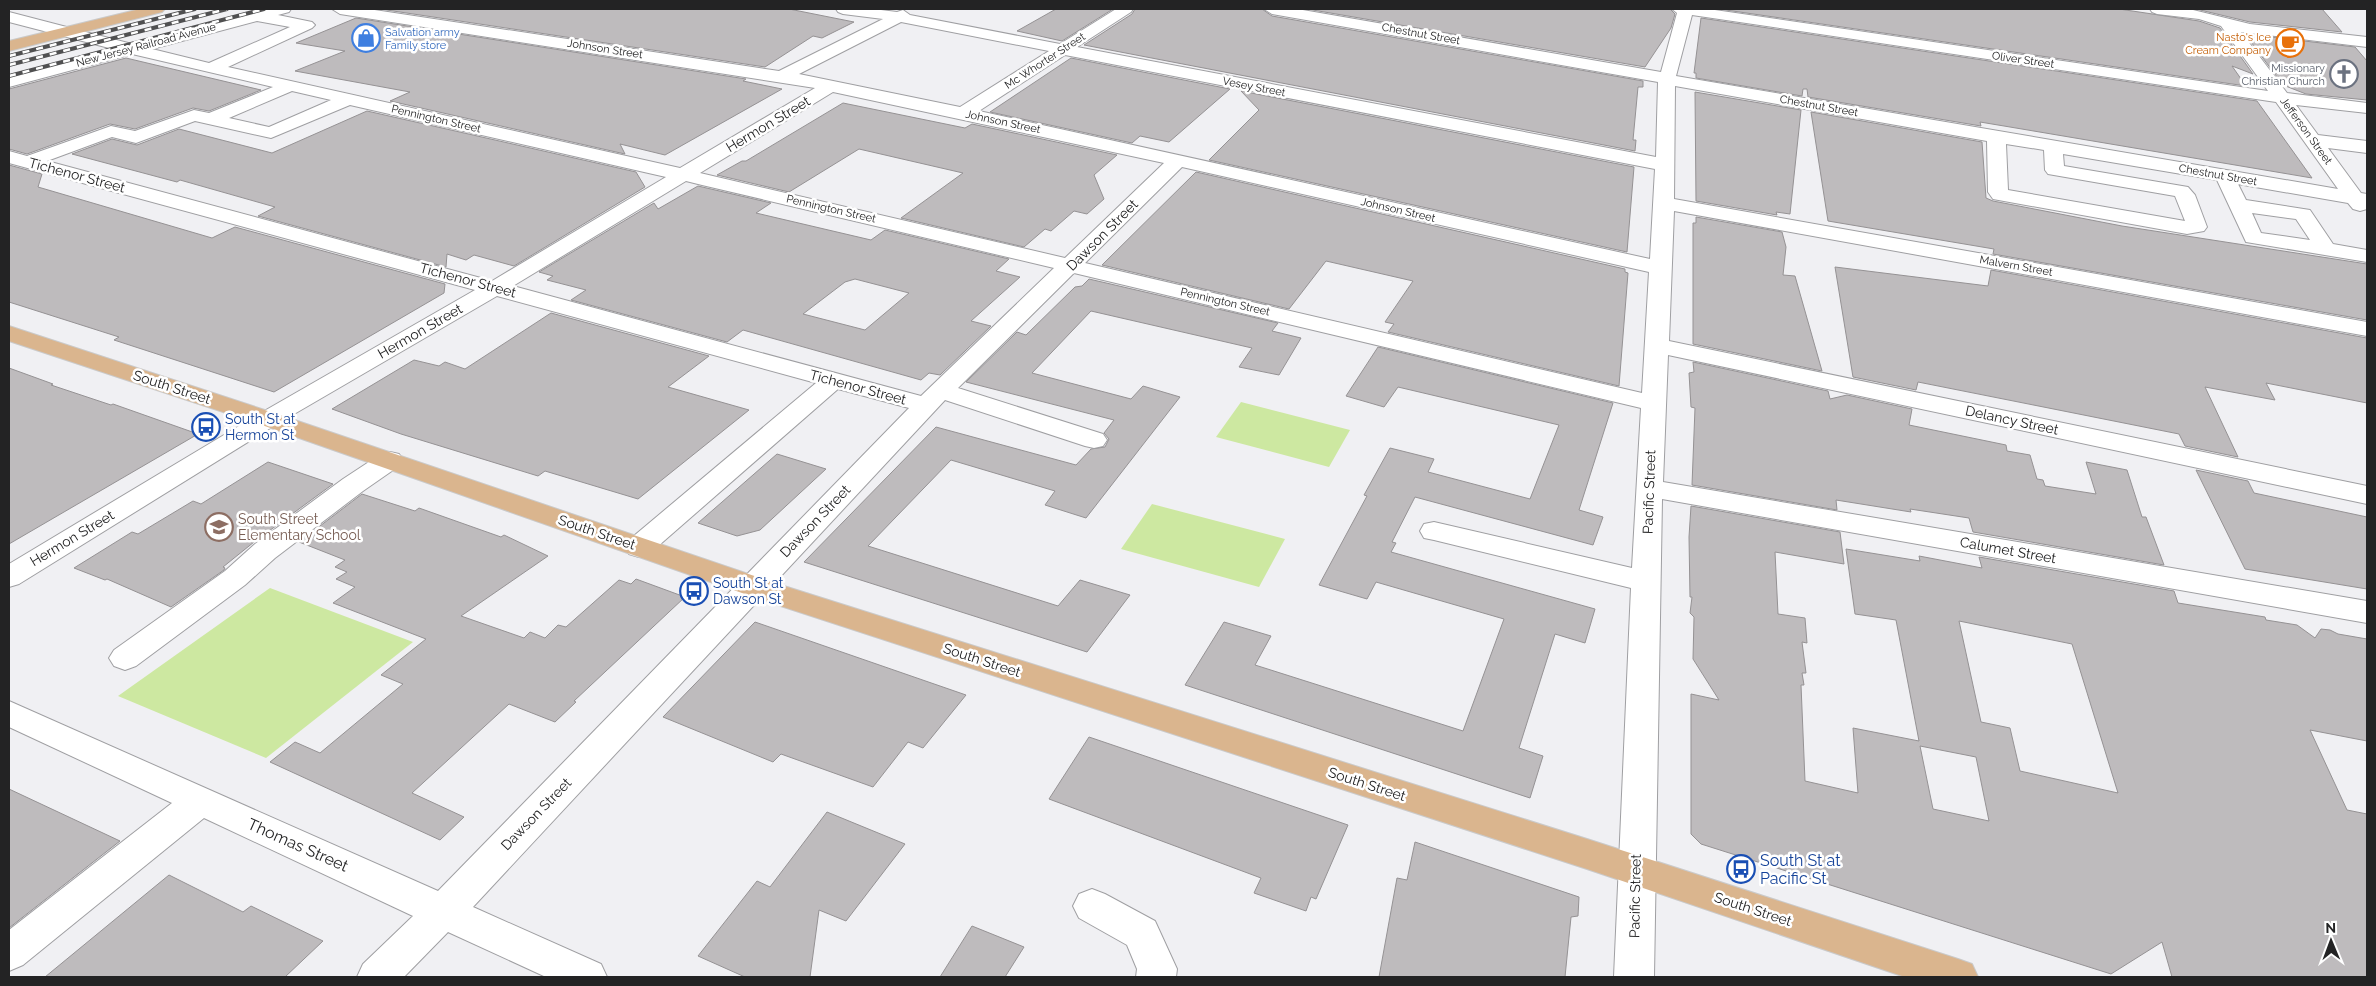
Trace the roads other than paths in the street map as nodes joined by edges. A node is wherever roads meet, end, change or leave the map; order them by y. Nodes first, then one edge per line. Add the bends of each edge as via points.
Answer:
1 (157, 9) edge
2 (284, 9) edge
3 (340, 9) edge
4 (843, 9) edge
5 (915, 9) edge
6 (1126, 9) edge
7 (1272, 9) edge
8 (1684, 9) edge
9 (2157, 9) edge
10 (2216, 9) edge
11 (144, 11) edge
12 (255, 16) junction
13 (899, 17) junction
14 (10, 18) edge
15 (2227, 22) junction
16 (62, 32) junction
17 (2367, 42) edge
18 (9, 46) edge
19 (130, 49) junction
20 (1062, 49) junction
21 (211, 68) junction
22 (781, 76) junction
23 (1667, 79) junction
24 (9, 82) edge
25 (290, 86) junction
26 (832, 86) junction
27 (2282, 98) junction
28 (349, 99) junction
29 (2367, 108) edge
30 (963, 113) junction
31 (210, 118) junction
32 (2296, 118) junction
33 (2321, 121) dead end
34 (1996, 137) junction
35 (2312, 140) junction
36 (2053, 146) junction
37 (2367, 146) edge
38 (18, 159) edge
39 (1178, 160) junction
40 (1666, 165) junction
41 (685, 175) junction
42 (2225, 176) junction
43 (2361, 199) edge
44 (1664, 203) junction
45 (2238, 205) junction
46 (2367, 214) edge
47 (2326, 249) junction
48 (2367, 256) edge
49 (1071, 266) junction
50 (1660, 268) junction
51 (495, 288) junction
52 (2367, 329) edge
53 (9, 333) edge
54 (1656, 345) junction
55 (834, 380) junction
56 (935, 398) junction
57 (1653, 403) junction
58 (268, 419) junction
59 (1094, 440) dead end
60 (390, 460) junction
61 (1649, 488) junction
62 (2367, 495) edge
63 (1434, 530) dead end
64 (639, 547) junction
65 (9, 577) edge
66 (1646, 581) junction
67 (753, 586) junction
68 (2367, 612) edge
69 (125, 658) dead end
70 (9, 713) edge
71 (200, 801) junction
72 (1636, 871) junction
73 (1092, 906) dead end
74 (443, 912) junction
75 (9, 953) edge
76 (377, 977) edge
77 (587, 977) edge
78 (1156, 977) edge
79 (1634, 977) edge
80 (1958, 977) edge

1 - 11 main road
2 - 12 street, New Jersey Railroad Avenue
3 - 22 street, Johnson Street
4 - 13 street, Vesey Street
5 - 13 street
6 - 20 street, Mc Whorter Street
7 - 23 street, Chestnut Street
8 - 23 street, Pacific Street
8 - 27 street, Oliver Street
9 - 15 street
10 - 15 street, Jefferson Street
11 - 16 main road
12 - 19 street, New Jersey Railroad Avenue
12 - 21 street via 308,24
13 - 20 street, Vesey Street
13 - 22 street
14 - 16 street, Pennington Street
15 - 17 street via 2249,29
15 - 27 street, Jefferson Street
16 - 18 main road
16 - 19 street, Pennington Street
19 - 21 street, Pennington Street
19 - 24 street, New Jersey Railroad Avenue
20 - 30 street, Mc Whorter Street
20 - 40 street, Vesey Street
21 - 25 street, Pennington Street
22 - 26 street, Johnson Street
23 - 34 street, Chestnut Street
23 - 40 street, Pacific Street
25 - 28 street, Pennington Street
25 - 31 street
26 - 30 street, Johnson Street
26 - 41 street, Hermon Street
27 - 29 street, Oliver Street
27 - 32 street, Jefferson Street
28 - 31 street via 271,133
28 - 41 street, Pennington Street
30 - 39 street, Johnson Street
31 - 38 street via 194,115 136,137 111,130
32 - 33 street
32 - 35 street, Jefferson Street
34 - 36 street, Chestnut Street
34 - 36 street via 2000,195 2187,228 2197,227 2181,192 2055,170
35 - 37 street
35 - 43 street, Jefferson Street
36 - 42 street, Chestnut Street
38 - 51 street, Tichenor Street
39 - 49 street, Dawson Street via 1163,190 1110,243
39 - 50 street, Johnson Street
40 - 44 street, Pacific Street
41 - 49 street, Pennington Street
41 - 51 street, Hermon Street
42 - 43 street, Chestnut Street
42 - 45 street
43 - 46 street, Jefferson Street
44 - 50 street, Pacific Street
44 - 52 street, Malvern Street
45 - 47 street via 2303,214
45 - 47 street via 2253,238
47 - 48 street
49 - 56 street, Dawson Street
49 - 57 street, Pennington Street
50 - 54 street, Pacific Street
51 - 55 street, Tichenor Street
51 - 58 street, Hermon Street
53 - 58 main road, South Street
54 - 57 street, Pacific Street
54 - 62 street, Delancy Street
55 - 56 street, Tichenor Street
55 - 64 street
56 - 59 street, Tichenor Street
56 - 67 street, Dawson Street
57 - 61 street, Pacific Street
58 - 60 main road, South Street
58 - 65 street, Hermon Street
60 - 64 main road, South Street
60 - 69 street via 264,551 235,578
61 - 66 street, Pacific Street
61 - 68 street, Calumet Street
63 - 66 street
64 - 67 main road, South Street
66 - 72 street, Pacific Street
67 - 72 main road, South Street
67 - 74 street, Dawson Street
70 - 71 street, Thomas Street
71 - 74 street, Thomas Street
71 - 75 street
72 - 79 street, Pacific Street
72 - 80 main road, South Street
73 - 78 street via 1141,933 1157,969
74 - 76 street, Dawson Street
74 - 77 street, Thomas Street

